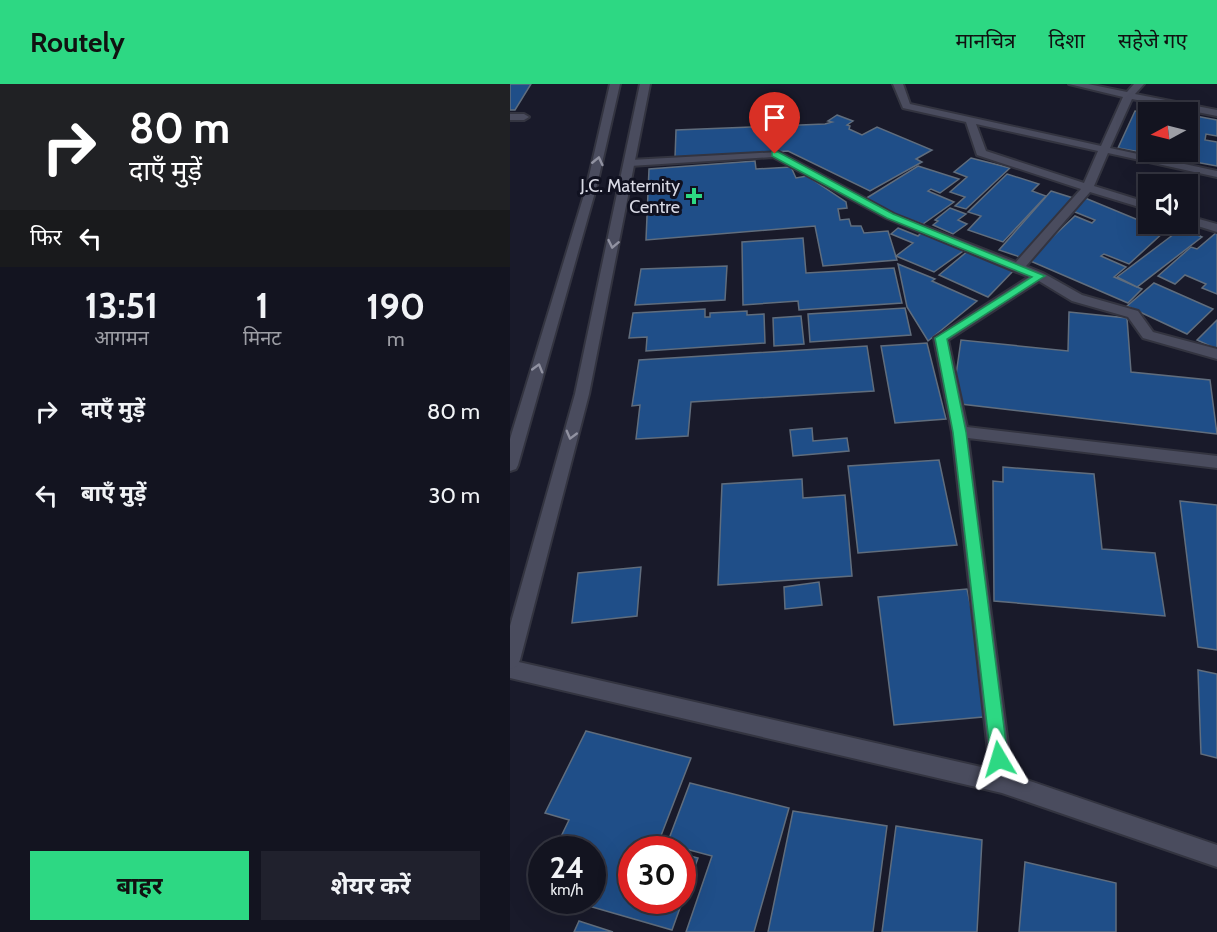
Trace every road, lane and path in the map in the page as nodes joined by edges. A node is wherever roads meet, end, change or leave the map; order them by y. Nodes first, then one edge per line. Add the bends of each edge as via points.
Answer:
1 (615, 84) edge
2 (645, 84) edge
3 (898, 84) edge
4 (1074, 84) edge
5 (1139, 84) edge
6 (1129, 95) junction
7 (1217, 113) edge
8 (510, 117) edge
9 (524, 117) dead end
10 (970, 120) junction
11 (1106, 150) junction
12 (630, 163) junction
13 (1217, 174) edge
14 (1087, 188) junction
15 (1138, 204) edge
16 (1198, 222) edge
17 (1217, 228) edge
18 (1018, 268) junction
19 (1040, 276) junction
20 (1217, 354) edge
21 (960, 432) junction
22 (1217, 462) edge
23 (510, 465) edge
24 (510, 660) edge
25 (510, 669) edge
26 (1002, 782) junction
27 (1217, 856) edge

23 -> 1 street via 592,185
2 - 12 street
3 - 10 street via 906,106
4 - 6 street
5 - 6 street
6 - 7 street
6 - 11 street
8 - 9 street
10 - 11 street
10 - 14 street via 981,153
11 - 13 street
11 - 14 street
12 - 18 street via 775,154 890,216
12 -> 24 street via 582,394
14 - 15 street
14 - 18 street
16 - 17 street
18 - 19 street
19 - 20 street via 1077,298 1133,314 1148,335
19 - 21 street via 941,338
21 - 22 street
21 - 26 street
25 - 26 street
26 - 27 street

